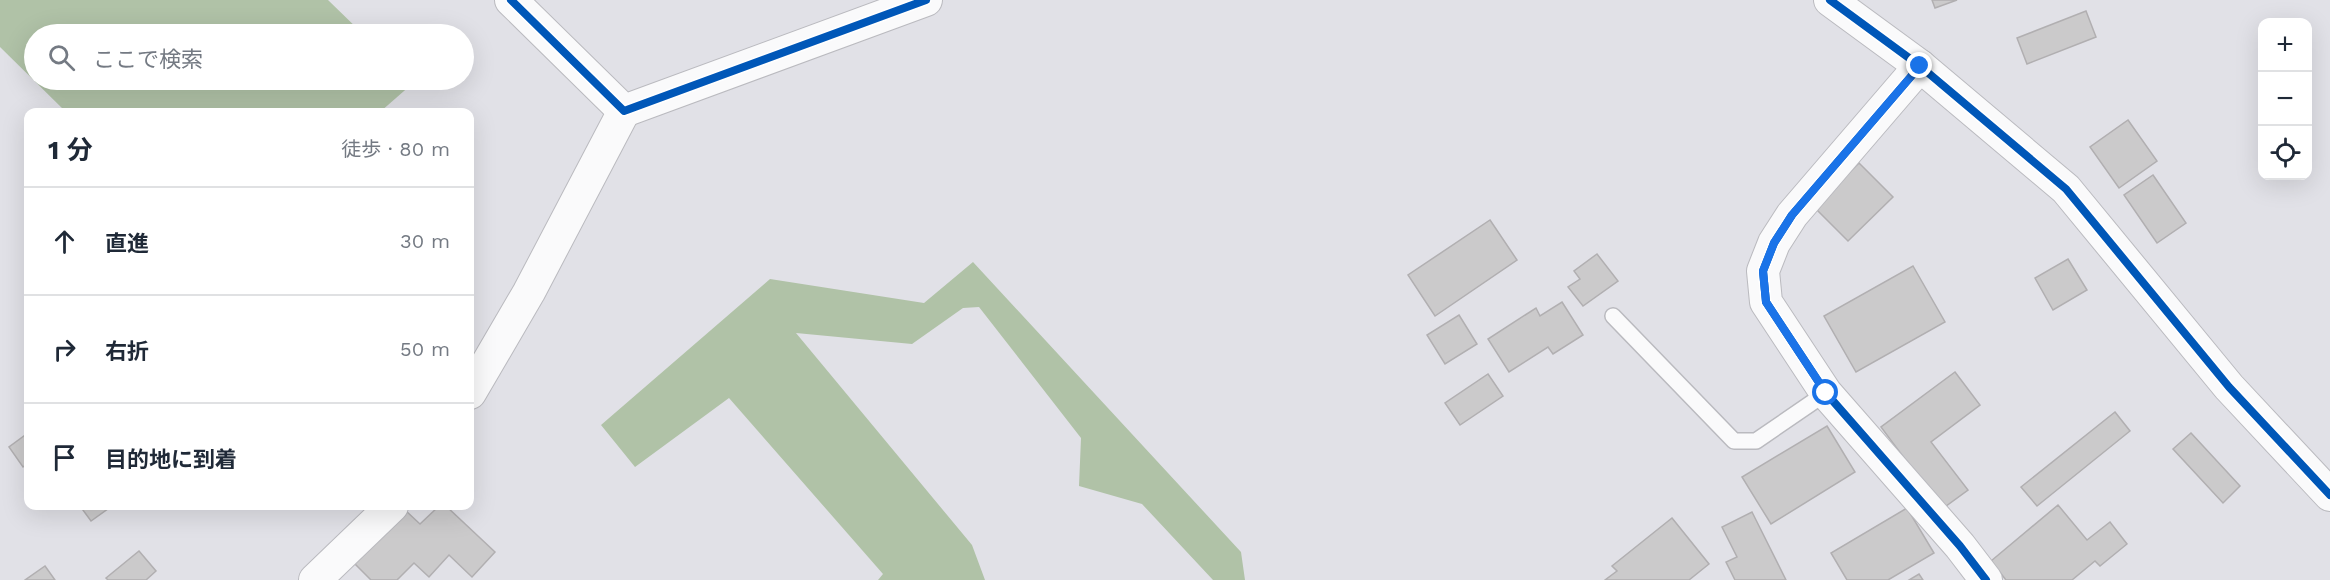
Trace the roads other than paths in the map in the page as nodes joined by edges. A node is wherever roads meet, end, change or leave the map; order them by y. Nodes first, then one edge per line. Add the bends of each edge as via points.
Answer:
1 (511, 0) edge
2 (926, 0) edge
3 (1830, 0) edge
4 (1920, 66) junction
5 (624, 111) junction
6 (1613, 316) dead end
7 (474, 386) edge
8 (1826, 393) junction
9 (2330, 495) edge
10 (388, 510) edge
11 (315, 580) edge
12 (1986, 580) edge

1 - 5 street
2 - 5 street
3 - 4 street
4 - 8 street via 1792,215 1774,243 1763,271 1766,302
4 - 9 street via 2066,189 2229,387
5 - 7 street via 529,292
6 - 8 lane via 1734,441 1756,441
8 - 12 street
10 - 11 street

